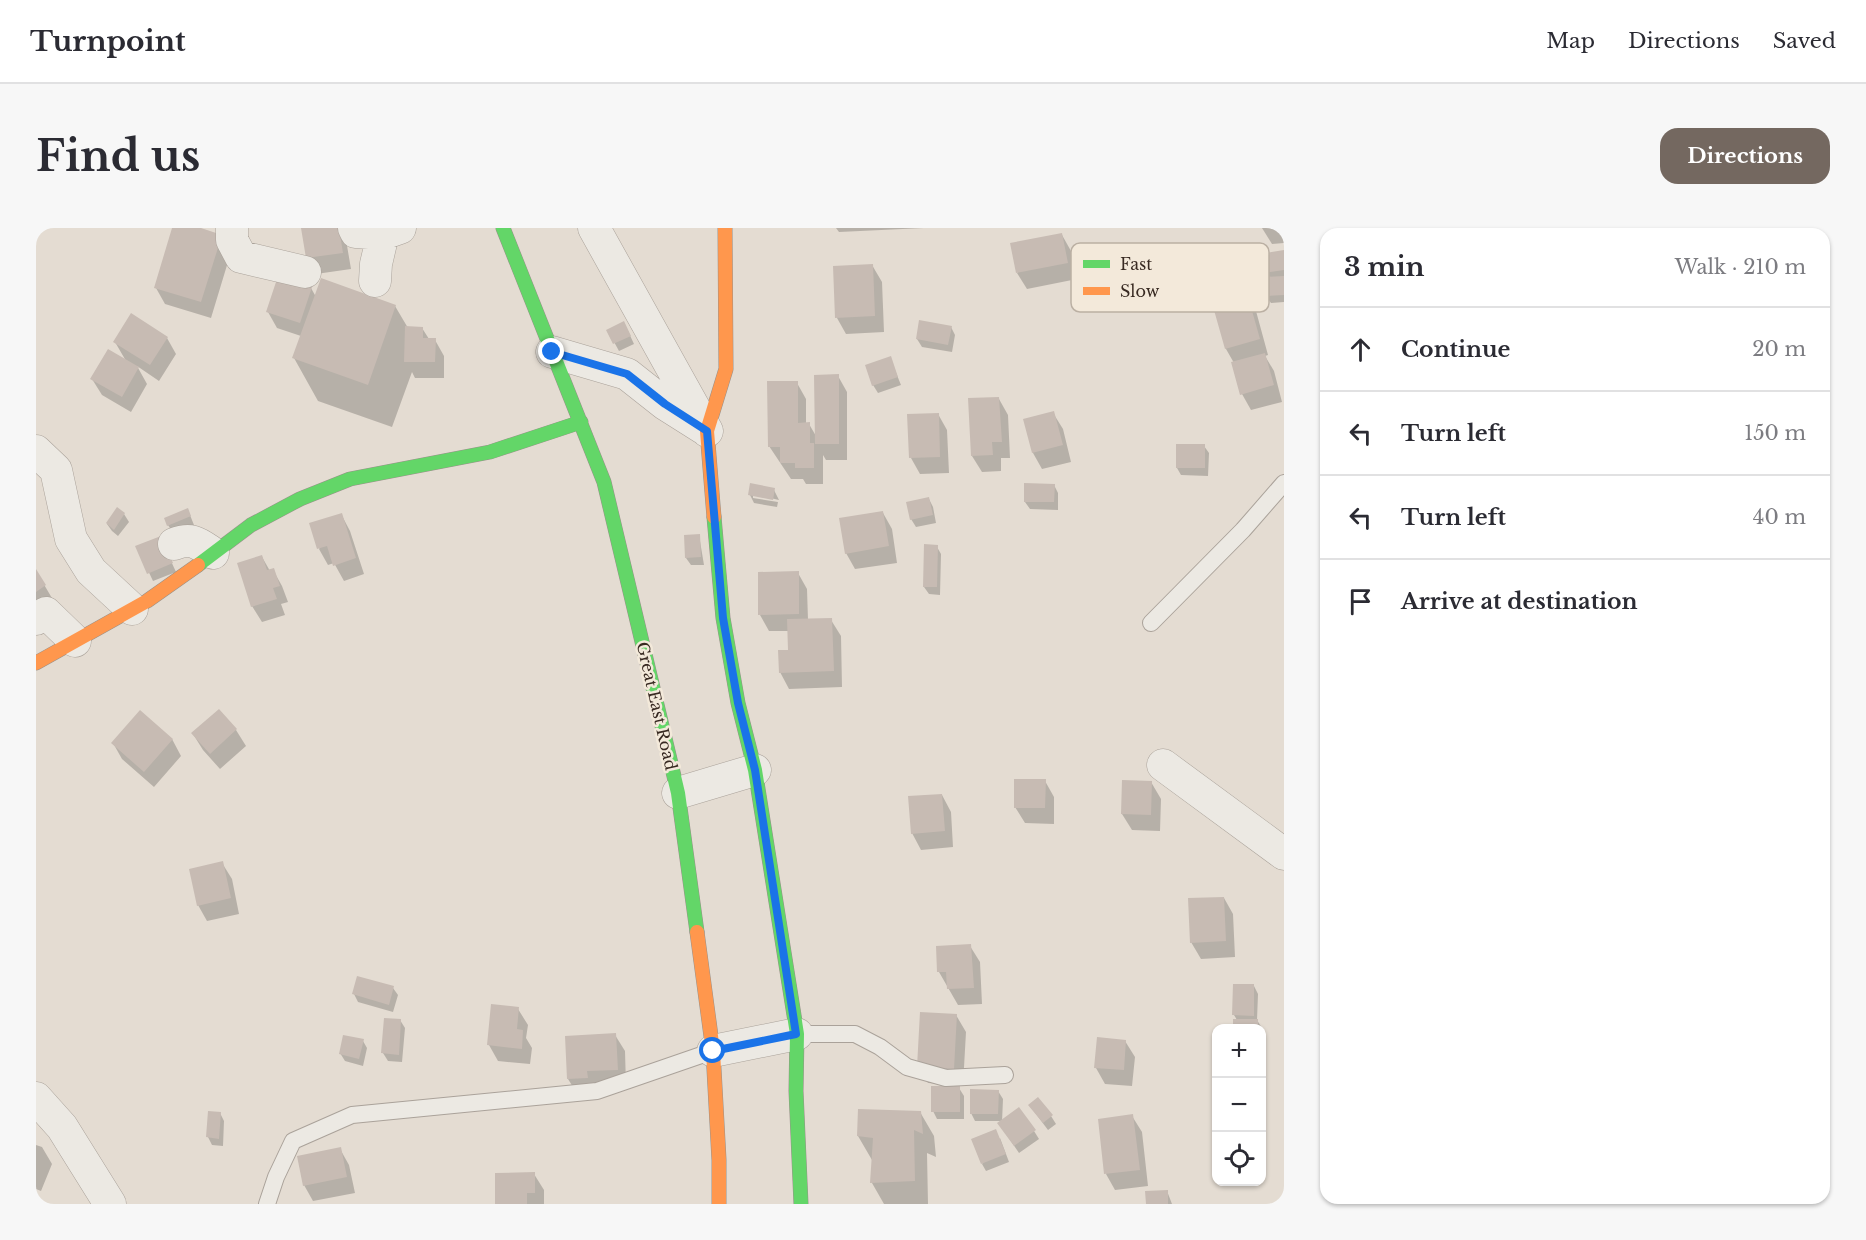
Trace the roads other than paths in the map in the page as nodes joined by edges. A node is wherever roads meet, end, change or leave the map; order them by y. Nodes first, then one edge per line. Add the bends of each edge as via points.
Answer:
1 (232, 228) edge
2 (503, 228) edge
3 (594, 228) edge
4 (725, 228) edge
5 (379, 230) edge
6 (305, 272) dead end
7 (375, 281) dead end
8 (552, 352) junction
9 (581, 422) junction
10 (707, 431) junction
11 (36, 451) edge
12 (1284, 483) edge
13 (174, 544) dead end
14 (213, 553) junction
15 (132, 609) junction
16 (36, 619) edge
17 (1151, 623) dead end
18 (75, 641) junction
19 (36, 663) edge
20 (1162, 765) dead end
21 (755, 770) junction
22 (678, 793) junction
23 (1284, 854) edge
24 (796, 1034) junction
25 (713, 1051) junction
26 (1005, 1075) dead end
27 (36, 1098) edge
28 (110, 1204) edge
29 (267, 1204) edge
30 (718, 1204) edge
31 (801, 1204) edge

1 - 6 street via 232,240 241,257
2 - 8 main road, Great East Road
3 - 10 street
4 - 10 main road via 726,369
5 - 7 street
8 - 9 main road, Great East Road
8 - 10 street via 627,374
9 - 14 main road via 490,452 351,479 250,525
9 - 22 main road, Great East Road via 604,482
10 - 21 main road via 723,618
11 - 15 street via 56,470 71,539 90,571
12 - 17 lane
13 - 14 street via 195,541
14 - 15 main road
15 - 18 main road
16 - 18 street via 46,613
18 - 19 main road
20 - 23 street
21 - 22 street
21 - 24 main road
22 - 25 main road, Great East Road
24 - 25 street
24 - 26 lane via 855,1034 907,1067 946,1078
24 - 31 main road
25 - 29 lane via 597,1091 352,1115 294,1141
25 - 30 main road, Great East Road via 720,1160
27 - 28 street via 62,1127

